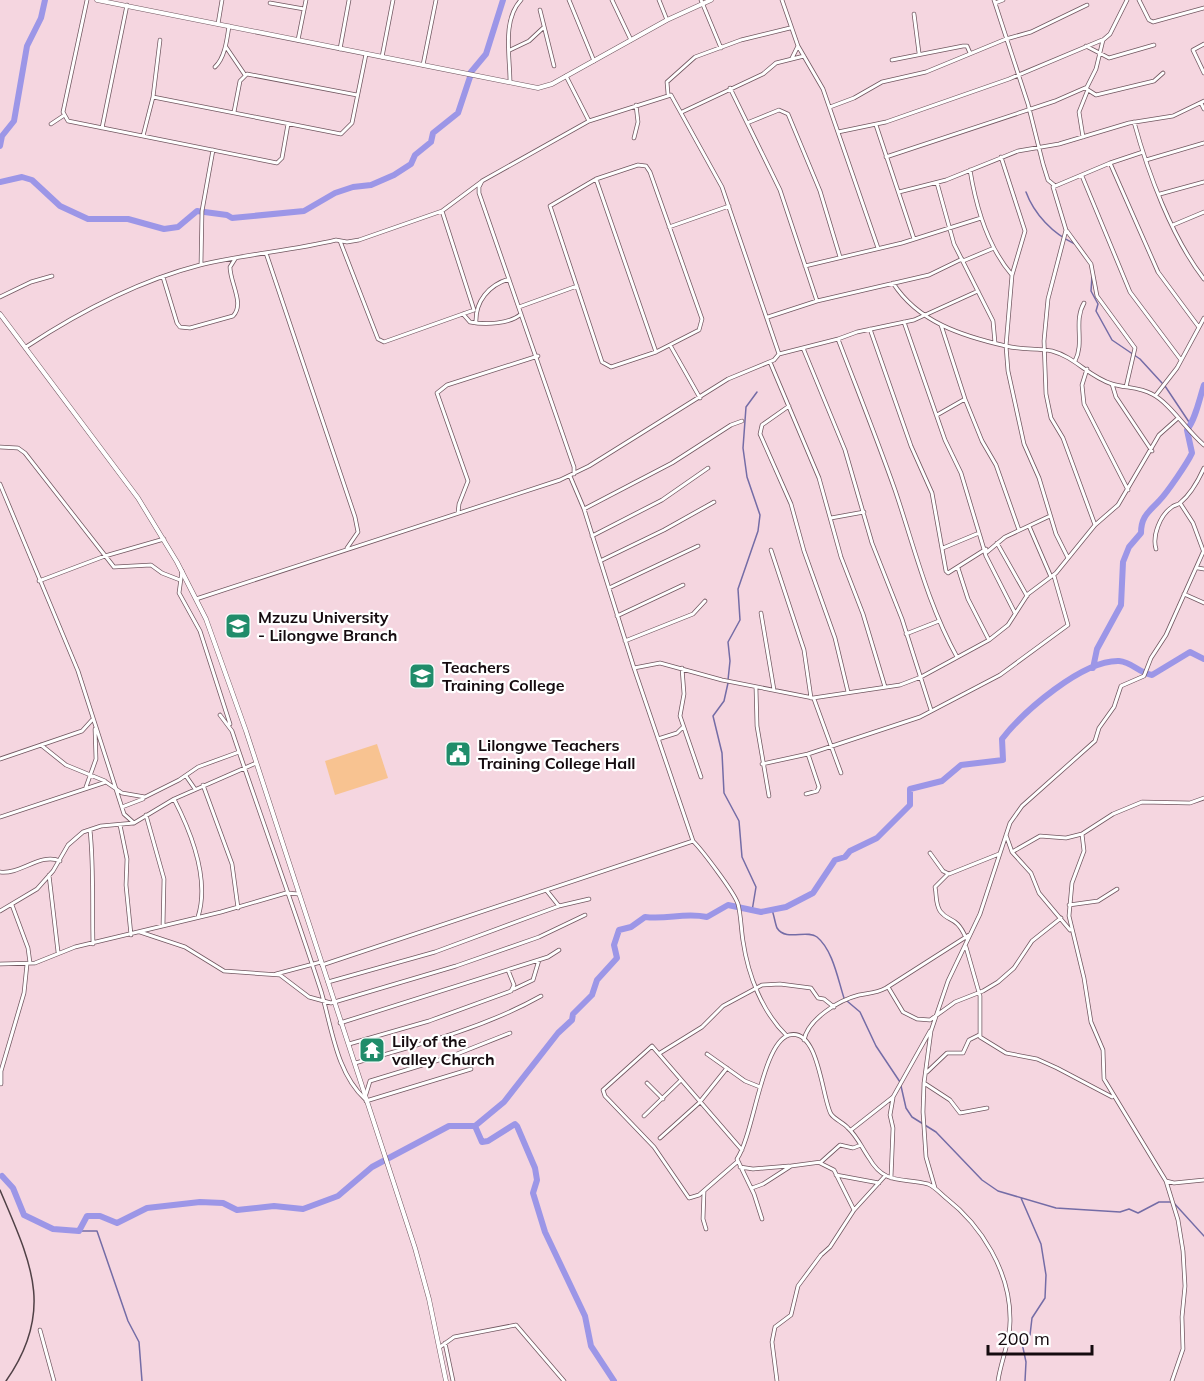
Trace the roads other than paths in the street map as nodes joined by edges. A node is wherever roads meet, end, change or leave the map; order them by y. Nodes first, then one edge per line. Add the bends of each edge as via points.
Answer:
1 (87, 0) edge
2 (97, 0) edge
3 (222, 0) edge
4 (286, 0) edge
5 (306, 0) edge
6 (350, 0) edge
7 (393, 0) edge
8 (436, 0) edge
9 (521, 0) edge
10 (569, 0) edge
11 (612, 0) edge
12 (659, 0) edge
13 (711, 0) edge
14 (782, 0) edge
15 (1003, 0) edge
16 (1127, 0) edge
17 (1139, 0) edge
18 (701, 2) edge
19 (994, 2) edge
20 (270, 3) dead end
21 (127, 5) junction
22 (1087, 5) dead end
23 (285, 6) junction
24 (1204, 8) edge
25 (304, 9) junction
26 (540, 10) dead end
27 (914, 14) dead end
28 (667, 20) junction
29 (218, 24) junction
30 (229, 26) junction
31 (791, 27) junction
32 (543, 28) junction
33 (1006, 39) junction
34 (160, 40) dead end
35 (298, 40) junction
36 (631, 40) junction
37 (1103, 40) junction
38 (1204, 44) edge
39 (226, 45) junction
40 (1154, 45) dead end
41 (798, 46) junction
42 (1086, 46) junction
43 (721, 48) junction
44 (340, 49) junction
45 (510, 50) junction
46 (1101, 52) junction
47 (919, 53) junction
48 (970, 53) junction
49 (366, 54) junction
50 (804, 56) junction
51 (382, 57) junction
52 (790, 59) junction
53 (892, 60) dead end
54 (594, 61) junction
55 (423, 65) junction
56 (554, 66) dead end
57 (215, 67) dead end
58 (1163, 73) dead end
59 (1204, 73) edge
60 (245, 75) junction
61 (1017, 75) junction
62 (566, 76) junction
63 (510, 84) junction
64 (730, 88) junction
65 (1086, 90) junction
66 (668, 94) junction
67 (357, 95) junction
68 (153, 97) junction
69 (1202, 102) edge
70 (636, 105) junction
71 (830, 107) junction
72 (1204, 109) edge
73 (1030, 110) junction
74 (234, 112) junction
75 (682, 112) junction
76 (63, 116) junction
77 (589, 121) junction
78 (1134, 122) junction
79 (747, 123) junction
80 (51, 124) dead end
81 (288, 124) junction
82 (876, 125) junction
83 (102, 128) junction
84 (838, 132) junction
85 (143, 136) junction
86 (1083, 137) junction
87 (634, 138) dead end
88 (1204, 143) edge
89 (1039, 147) junction
90 (213, 150) junction
91 (1143, 152) junction
92 (886, 157) junction
93 (1001, 157) junction
94 (1146, 160) junction
95 (1110, 163) junction
96 (970, 170) junction
97 (1082, 175) junction
98 (596, 179) junction
99 (483, 181) junction
100 (1204, 182) edge
101 (937, 183) junction
102 (1054, 185) junction
103 (899, 192) junction
104 (1160, 194) junction
105 (729, 206) junction
106 (442, 211) junction
107 (1204, 212) edge
108 (981, 218) junction
109 (1172, 225) junction
110 (669, 226) junction
111 (950, 229) junction
112 (1066, 230) junction
113 (914, 239) junction
114 (340, 241) junction
115 (878, 248) junction
116 (994, 248) junction
117 (266, 254) junction
118 (840, 257) junction
119 (235, 259) junction
120 (962, 260) junction
121 (201, 265) junction
122 (805, 266) junction
123 (1012, 275) junction
124 (52, 276) dead end
125 (163, 278) junction
126 (509, 279) junction
127 (1204, 279) edge
128 (894, 283) junction
129 (577, 286) junction
130 (978, 291) junction
131 (0, 297) edge
132 (817, 301) junction
133 (1084, 303) dead end
134 (519, 307) junction
135 (522, 313) junction
136 (0, 314) edge
137 (463, 314) junction
138 (768, 317) junction
139 (923, 317) junction
140 (1204, 318) edge
141 (904, 322) junction
142 (476, 323) junction
143 (941, 325) junction
144 (1198, 326) junction
145 (870, 329) junction
146 (838, 339) junction
147 (995, 343) junction
148 (670, 345) junction
149 (1006, 346) junction
150 (26, 347) junction
151 (803, 348) junction
152 (1044, 350) junction
153 (656, 352) junction
154 (779, 354) junction
155 (538, 356) junction
156 (1181, 360) junction
157 (1075, 361) junction
158 (770, 362) junction
159 (1087, 369) junction
160 (1112, 384) junction
161 (1126, 387) junction
162 (1155, 396) junction
163 (700, 398) junction
164 (965, 399) junction
165 (789, 406) junction
166 (937, 415) junction
167 (1177, 419) junction
168 (742, 421) dead end
169 (1204, 445) edge
170 (0, 447) edge
171 (1152, 451) junction
172 (708, 468) dead end
173 (1204, 468) edge
174 (572, 475) junction
175 (0, 484) edge
176 (1128, 490) junction
177 (714, 501) dead end
178 (1180, 503) junction
179 (584, 509) junction
180 (864, 512) junction
181 (458, 513) junction
182 (1050, 516) junction
183 (831, 519) junction
184 (1095, 525) junction
185 (1029, 526) junction
186 (1019, 530) junction
187 (979, 533) junction
188 (592, 536) junction
189 (164, 539) junction
190 (997, 543) junction
191 (698, 546) dead end
192 (943, 548) junction
193 (1156, 549) dead end
194 (346, 550) junction
195 (771, 550) dead end
196 (1204, 550) edge
197 (986, 551) junction
198 (105, 556) junction
199 (1068, 558) junction
200 (600, 561) junction
201 (958, 568) junction
202 (1198, 568) junction
203 (1204, 569) edge
204 (182, 572) junction
205 (1053, 576) junction
206 (180, 580) junction
207 (39, 581) junction
208 (683, 585) dead end
209 (609, 588) junction
210 (1184, 593) junction
211 (1027, 596) junction
212 (196, 599) junction
213 (705, 601) dead end
214 (1204, 603) edge
215 (761, 613) dead end
216 (1015, 614) junction
217 (617, 616) junction
218 (939, 621) junction
219 (906, 634) junction
220 (989, 640) junction
221 (625, 641) junction
222 (957, 657) junction
223 (634, 668) junction
224 (682, 668) junction
225 (921, 677) junction
226 (885, 687) junction
227 (756, 688) junction
228 (774, 690) junction
229 (848, 692) junction
230 (812, 698) junction
231 (931, 710) junction
232 (220, 715) dead end
233 (93, 719) junction
234 (683, 727) junction
235 (232, 731) junction
236 (658, 740) junction
237 (41, 745) junction
238 (831, 745) junction
239 (239, 752) junction
240 (807, 754) junction
241 (0, 759) edge
242 (256, 763) junction
243 (762, 764) junction
244 (243, 767) junction
245 (841, 773) dead end
246 (92, 776) junction
247 (186, 776) junction
248 (701, 777) dead end
249 (106, 782) junction
250 (203, 785) junction
251 (85, 788) junction
252 (195, 789) junction
253 (117, 790) junction
254 (806, 794) dead end
255 (769, 796) dead end
256 (146, 797) junction
257 (1204, 798) edge
258 (174, 799) junction
259 (122, 807) junction
260 (146, 815) junction
261 (0, 817) edge
262 (134, 823) junction
263 (120, 825) junction
264 (90, 830) junction
265 (1006, 834) junction
266 (1082, 834) junction
267 (693, 841) junction
268 (1012, 852) junction
269 (930, 853) dead end
270 (999, 854) junction
271 (60, 861) junction
272 (0, 872) edge
273 (947, 874) junction
274 (50, 876) junction
275 (1117, 889) dead end
276 (546, 891) junction
277 (286, 893) junction
278 (299, 894) junction
279 (589, 899) dead end
280 (1069, 905) junction
281 (12, 906) junction
282 (559, 906) junction
283 (238, 908) junction
284 (0, 912) edge
285 (585, 915) dead end
286 (198, 918) junction
287 (1061, 918) junction
288 (163, 926) junction
289 (140, 932) junction
290 (1071, 932) junction
291 (130, 934) junction
292 (970, 934) junction
293 (966, 938) junction
294 (93, 944) junction
295 (965, 945) junction
296 (559, 950) dead end
297 (58, 952) junction
298 (539, 960) junction
299 (321, 963) junction
300 (0, 964) edge
301 (29, 964) junction
302 (311, 964) junction
303 (508, 970) junction
304 (275, 974) junction
305 (327, 982) junction
306 (888, 987) junction
307 (757, 988) junction
308 (513, 990) junction
309 (979, 993) junction
310 (541, 996) dead end
311 (323, 1001) junction
312 (334, 1003) junction
313 (834, 1007) junction
314 (937, 1015) junction
315 (340, 1023) junction
316 (933, 1026) junction
317 (806, 1030) junction
318 (510, 1033) dead end
319 (794, 1035) junction
320 (979, 1035) junction
321 (787, 1036) junction
322 (804, 1040) junction
323 (347, 1045) junction
324 (659, 1053) junction
325 (707, 1054) dead end
326 (353, 1064) junction
327 (727, 1068) junction
328 (471, 1069) dead end
329 (925, 1073) junction
330 (680, 1081) junction
331 (647, 1083) dead end
332 (924, 1083) junction
333 (1, 1084) edge
334 (760, 1087) junction
335 (893, 1097) junction
336 (1113, 1098) junction
337 (663, 1099) junction
338 (366, 1100) junction
339 (699, 1103) junction
340 (987, 1108) dead end
341 (644, 1116) dead end
342 (851, 1130) junction
343 (660, 1138) dead end
344 (861, 1145) junction
345 (742, 1150) junction
346 (737, 1162) junction
347 (818, 1162) junction
348 (791, 1166) junction
349 (740, 1167) junction
350 (836, 1174) junction
351 (885, 1176) junction
352 (891, 1179) junction
353 (1204, 1180) edge
354 (1166, 1181) junction
355 (879, 1183) junction
356 (752, 1188) junction
357 (935, 1188) junction
358 (704, 1189) junction
359 (854, 1210) junction
360 (762, 1220) dead end
361 (706, 1229) dead end
362 (40, 1330) dead end
363 (445, 1343) junction
364 (440, 1347) junction
365 (54, 1381) edge
366 (446, 1381) edge
367 (453, 1381) edge
368 (564, 1381) edge
369 (777, 1381) edge
370 (998, 1381) edge
371 (1172, 1381) edge

1 - 76 street
2 - 21 main road
3 - 29 street
4 - 23 street
5 - 25 street
6 - 44 street
7 - 51 street
8 - 55 street
9 - 45 street via 508,34
10 - 54 street
11 - 36 street
12 - 28 street
13 - 18 main road
14 - 31 street
15 - 19 street
16 - 37 street
17 - 24 street via 1153,22
18 - 28 main road
18 - 43 street
19 - 33 street
20 - 23 street
21 - 29 main road
21 - 83 street
22 - 33 street via 1031,32
23 - 25 street
25 - 35 street
26 - 32 street
27 - 47 street
28 - 36 main road
29 - 30 main road
30 - 35 main road
30 - 39 street
31 - 41 street
31 - 43 street
32 - 45 street via 529,41
32 - 56 street
33 - 48 street
33 - 61 street
34 - 68 street
35 - 44 main road
36 - 54 main road
37 - 42 street
37 - 46 street
38 - 59 street via 1194,50
39 - 57 street
39 - 60 street
40 - 46 street via 1109,58
41 - 50 street
41 - 52 street
42 - 46 street
42 - 61 street
43 - 66 street via 692,58 667,82
44 - 49 main road
45 - 63 street
46 - 65 street
47 - 48 street via 967,46
47 - 53 street
48 - 71 street via 926,72 882,82
49 - 51 main road
49 - 67 street
50 - 52 street
50 - 71 street
51 - 55 main road
52 - 64 street
54 - 62 main road
55 - 63 main road
58 - 65 street via 1154,81 1096,95
60 - 67 street
60 - 74 street via 240,81
61 - 73 street
61 - 82 street
62 - 63 main road via 542,87
62 - 77 street
64 - 75 street
64 - 79 street
65 - 73 street
65 - 86 street via 1079,112
66 - 70 street
66 - 75 street via 675,98
67 - 81 street via 352,123 345,132 333,134
68 - 74 street
68 - 85 street
69 - 72 street
69 - 78 street via 1173,116
70 - 77 street
70 - 87 street
71 - 84 street
73 - 89 street
73 - 92 street
74 - 81 street
75 - 105 street
76 - 80 street
76 - 83 street via 68,121
77 - 99 street
78 - 86 street
78 - 91 street
79 - 118 street via 779,110 786,112 820,190
79 - 122 street via 780,190
81 - 90 street via 279,162
82 - 84 street
82 - 92 street
83 - 85 street
84 - 115 street
85 - 90 street
86 - 89 street
88 - 94 street
89 - 93 street
89 - 102 street via 1048,180
90 - 121 street via 202,211
91 - 94 street
91 - 95 street
92 - 103 street
93 - 96 street
93 - 123 street via 1025,230
94 - 104 street
95 - 97 street
95 - 144 street via 1158,272
96 - 101 street
96 - 108 street
97 - 102 street
97 - 156 street via 1130,292
98 - 110 street via 646,166
98 - 129 street via 550,206
98 - 153 street
99 - 106 street
99 - 126 street via 479,193
100 - 104 street
101 - 103 street
101 - 111 street
102 - 112 street
103 - 113 street
104 - 109 street
105 - 110 street
105 - 138 street
106 - 114 street via 359,240
106 - 137 street via 475,307
107 - 109 street
108 - 111 street
108 - 116 street
109 - 127 street
110 - 148 street via 702,323 699,330
111 - 113 street
111 - 120 street
112 - 152 street via 1050,288
112 - 161 street via 1089,261 1097,296 1135,348
113 - 115 street
114 - 117 street
114 - 137 street via 380,341
115 - 118 street
116 - 120 street
116 - 123 street
117 - 119 street
117 - 194 street via 355,516 358,532
118 - 122 street
119 - 121 street
119 - 125 street via 230,267 238,302 236,313 190,328 184,329 177,322
120 - 128 street via 929,275
120 - 130 street
121 - 125 street
122 - 132 street
123 - 149 street
124 - 131 street
125 - 150 street via 119,294
126 - 134 street
126 - 142 street via 488,290 476,311
128 - 132 street
128 - 139 street via 905,301
129 - 134 street
129 - 153 street via 602,362 615,367
130 - 139 street
130 - 147 street via 993,321
132 - 138 street
133 - 157 street
134 - 135 street
135 - 142 street via 513,320
135 - 155 street
136 - 150 main road
137 - 142 street
138 - 154 street
139 - 141 street
139 - 143 street
140 - 144 street
141 - 145 street
141 - 166 street
143 - 147 street
143 - 164 street
144 - 156 street
145 - 146 street
145 - 192 street via 911,446 932,493
146 - 151 street
146 - 218 street via 896,492
147 - 149 street
148 - 153 street
148 - 163 street
149 - 152 street
149 - 182 street via 1016,414
150 - 189 main road via 121,473
151 - 154 street
151 - 180 street via 845,450
152 - 157 street
152 - 184 street via 1049,414 1063,438
154 - 158 street
155 - 174 street via 574,466
155 - 181 street via 447,385 437,393 468,481
156 - 162 street
157 - 159 street
158 - 163 street via 738,374
158 - 165 street
159 - 160 street
159 - 176 street via 1082,385 1084,404
160 - 161 street
160 - 171 street via 1116,397
161 - 162 street
162 - 167 street via 1168,405
163 - 174 street
164 - 166 street
164 - 186 street via 996,465
165 - 183 street via 815,466
165 - 229 street via 762,425 760,434 791,504 835,638
166 - 187 street via 961,473
167 - 169 street
167 - 171 street via 1162,431
168 - 179 street
170 - 198 street via 18,448 25,453
171 - 176 street
172 - 188 street via 662,500
173 - 178 street
174 - 179 street
174 - 181 street
175 - 207 street
176 - 184 street via 1118,505
177 - 200 street
178 - 193 street via 1171,508 1160,524 1154,540
178 - 196 street
179 - 188 street
180 - 183 street
180 - 219 street
181 - 194 street
182 - 185 street
182 - 199 street
183 - 226 street
184 - 199 street
185 - 186 street
185 - 205 street
186 - 190 street
187 - 192 street
187 - 197 street
188 - 200 street
189 - 198 street
189 - 204 main road
190 - 197 street
190 - 211 street
191 - 209 street
192 - 201 street via 947,572
194 - 212 street
195 - 230 street via 804,650
196 - 202 street
197 - 201 street
197 - 216 street
198 - 206 street via 114,567 151,565
198 - 207 street
199 - 205 street
200 - 209 street
201 - 220 street via 968,600
202 - 203 street
202 - 210 street
204 - 206 street
204 - 212 main road
205 - 211 street
205 - 231 street via 1068,625 1000,675
206 - 235 street via 178,593 204,641
207 - 233 street via 70,651
208 - 217 street
209 - 217 street
210 - 214 street
210 - 265 street via 1144,676 1121,686 1095,741 1022,806
211 - 216 street
212 - 242 main road
213 - 221 street via 693,614
215 - 228 street
216 - 220 street via 1008,626
217 - 221 street
218 - 219 street
218 - 222 street
219 - 225 street
220 - 222 street
221 - 223 street
222 - 225 street
223 - 224 street via 654,663
223 - 236 street
224 - 227 street
224 - 234 street
225 - 226 street
225 - 231 street
226 - 229 street
227 - 228 street
227 - 243 street
228 - 230 street
229 - 230 street
230 - 238 street
231 - 238 street
232 - 235 street
233 - 237 street via 81,731
233 - 246 street via 96,746
233 - 253 street
234 - 236 street
234 - 248 street
235 - 239 street
236 - 267 street
237 - 241 street
237 - 246 street via 66,765
238 - 240 street
238 - 245 street
239 - 244 street
239 - 247 street via 198,767
240 - 243 street
240 - 254 street via 819,788
242 - 244 street
242 - 278 main road
243 - 255 street
244 - 250 street
244 - 277 street
246 - 249 street
246 - 251 street
247 - 252 street
247 - 256 street
249 - 251 street
249 - 253 street
250 - 252 street
250 - 283 street via 229,855
251 - 261 street
252 - 258 street
253 - 256 street via 137,798
253 - 259 street
256 - 259 street
257 - 266 street via 1190,803 1135,804
258 - 260 street
258 - 286 street via 200,868 202,907
259 - 262 street via 126,818
260 - 262 street
260 - 288 street via 164,879
262 - 263 street
263 - 264 street
263 - 291 street via 126,852
264 - 271 street via 68,844
264 - 294 street
265 - 268 street
265 - 270 street
266 - 268 street via 1066,838 1040,836
266 - 280 street via 1084,851
267 - 276 street
267 - 307 street via 738,903 747,965
268 - 287 street
269 - 273 street
270 - 273 street
270 - 292 street
271 - 272 street via 45,859
271 - 274 street
273 - 293 street via 935,888 936,901 943,914 958,923
274 - 281 street
274 - 297 street
275 - 280 street via 1098,901
276 - 282 street
276 - 299 street
277 - 278 street
277 - 283 street
277 - 302 street
278 - 299 main road
279 - 282 street
280 - 290 street
281 - 284 street
281 - 301 street via 28,948
282 - 305 street via 435,952
283 - 286 street
285 - 312 street via 539,937
286 - 288 street
287 - 290 street
287 - 309 street via 1032,941 1009,973
288 - 289 street
289 - 291 street
289 - 304 street via 185,947 224,971
290 - 336 street via 1091,1022 1103,1050 1104,1079
291 - 294 street
292 - 293 street
292 - 295 street
293 - 306 street
294 - 297 street
295 - 309 street
295 - 314 street
296 - 298 street
297 - 301 street
298 - 303 street
298 - 308 street via 533,980
299 - 302 street
299 - 305 main road
300 - 301 street
301 - 333 street
302 - 304 street
302 - 311 street
303 - 308 street
303 - 315 street
304 - 311 street via 309,997
305 - 312 main road
306 - 313 street
306 - 314 street via 908,1015 927,1020
307 - 313 street via 771,983 811,988 818,998
307 - 321 street
307 - 324 street via 723,1006 702,1027
308 - 323 street via 429,1021
309 - 314 street via 955,1002
309 - 320 street
310 - 326 street via 527,1006 450,1036
311 - 312 street
311 - 338 street via 342,1062 356,1092
312 - 315 main road
313 - 317 street
314 - 316 street
315 - 323 main road
316 - 329 street
316 - 335 street
317 - 319 street
317 - 322 street
318 - 338 street via 454,1056 370,1081
319 - 321 street
319 - 322 street
320 - 329 street via 969,1040 963,1053 947,1053
320 - 336 street via 1006,1053 1045,1063
321 - 334 street via 769,1060
322 - 342 street via 820,1066 831,1115
323 - 326 main road
324 - 330 street
324 - 358 street via 652,1046 648,1048 603,1093 654,1147 689,1198
325 - 327 street
326 - 338 main road
327 - 334 street
327 - 339 street
328 - 338 street
329 - 332 street
330 - 337 street
330 - 339 street
331 - 337 street
332 - 340 street via 947,1097 960,1113
332 - 357 street via 926,1157
334 - 345 street
335 - 342 street
335 - 352 street
336 - 354 street
337 - 341 street
338 - 364 main road via 420,1264
339 - 343 street
339 - 345 street
342 - 344 street
344 - 347 street via 840,1145
344 - 351 street
345 - 346 street
346 - 349 street
346 - 358 street
347 - 348 street
347 - 350 street via 829,1165
348 - 349 street
348 - 356 street
349 - 356 street
350 - 355 street
350 - 359 street
351 - 352 street
351 - 355 street
352 - 357 street
353 - 354 street
354 - 371 street via 1178,1220 1185,1286 1184,1349
355 - 359 street
356 - 360 street
357 - 370 street via 968,1216 1004,1278 1010,1328
358 - 361 street
359 - 369 street via 798,1286 791,1314 775,1327 772,1342
362 - 365 street
363 - 364 street
363 - 367 street
363 - 368 street via 458,1336 516,1325
364 - 366 main road

